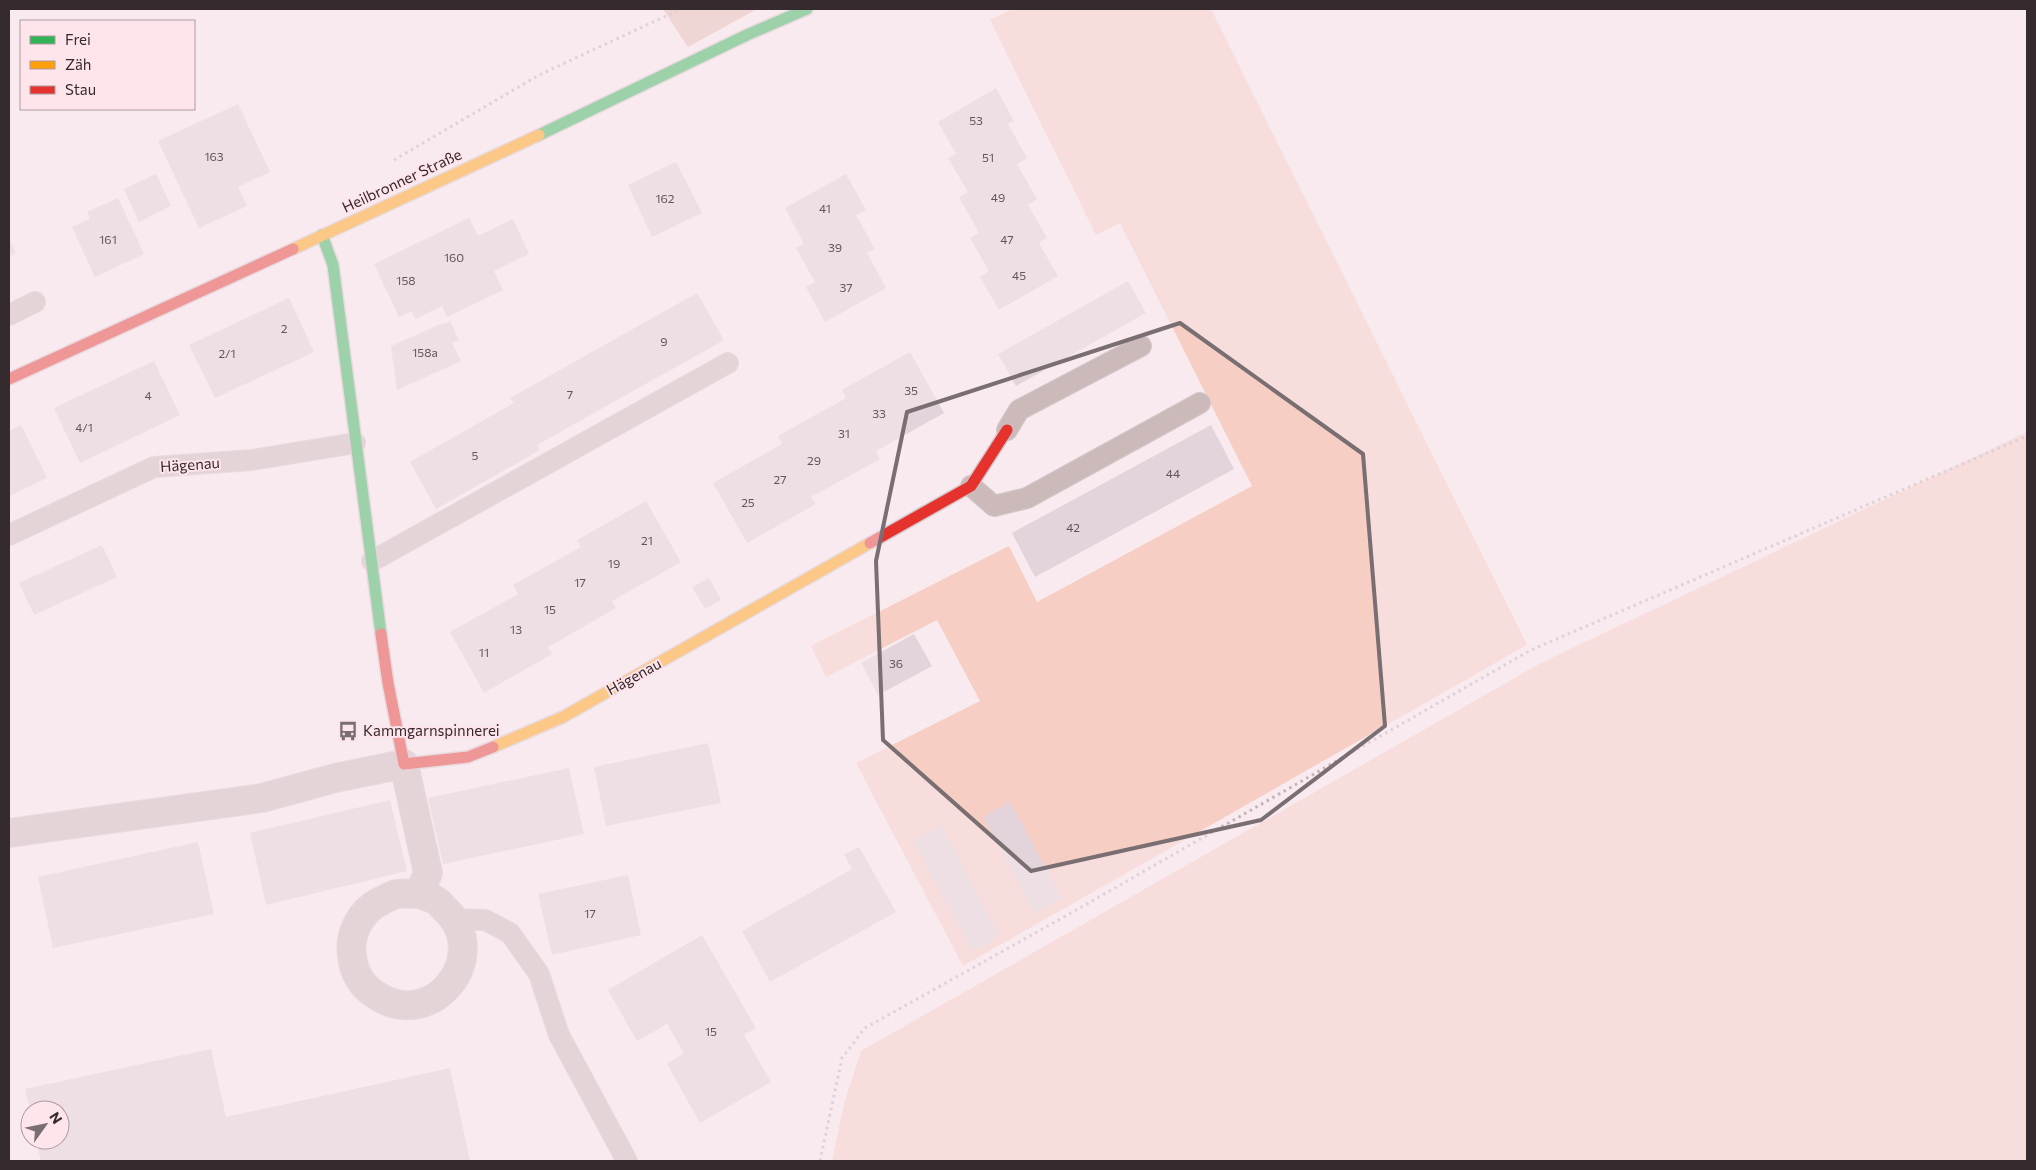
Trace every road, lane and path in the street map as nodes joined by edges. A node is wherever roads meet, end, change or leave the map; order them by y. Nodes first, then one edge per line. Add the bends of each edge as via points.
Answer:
1 (681, 9) edge
2 (807, 9) edge
3 (389, 163) dead end
4 (322, 235) junction
5 (35, 302) dead end
6 (9, 315) edge
7 (1141, 346) dead end
8 (728, 363) dead end
9 (9, 379) edge
10 (1200, 403) dead end
11 (1007, 430) joint
12 (2027, 436) edge
13 (355, 443) junction
14 (971, 486) junction
15 (9, 535) edge
16 (372, 561) junction
17 (404, 764) junction
18 (9, 833) edge
19 (419, 894) junction
20 (455, 919) junction
21 (627, 1161) edge
22 (820, 1161) edge

1 - 3 path via 539,75
2 - 4 street, Heilbronner Straße
4 - 9 street, Heilbronner Straße
4 - 13 street via 333,265
5 - 6 lane
7 - 11 lane via 1019,410
8 - 16 lane
10 - 14 lane via 1027,498 994,506
11 - 14 street, Hägenau
12 - 22 path via 1531,650 865,1028 842,1058
13 - 15 lane, Hägenau via 252,460 154,467
13 - 16 street
14 - 17 street, Hägenau via 563,717 468,757
16 - 17 street via 388,684
17 - 18 street via 262,798
17 - 19 street via 428,872
19 - 20 street via 437,901
19 - 20 street via 395,894 370,906 353,931 350,951 355,973 368,991 389,1003 408,1006 428,1002 448,988 463,958 462,938
20 - 21 lane via 486,920 510,933 539,974 558,1035

